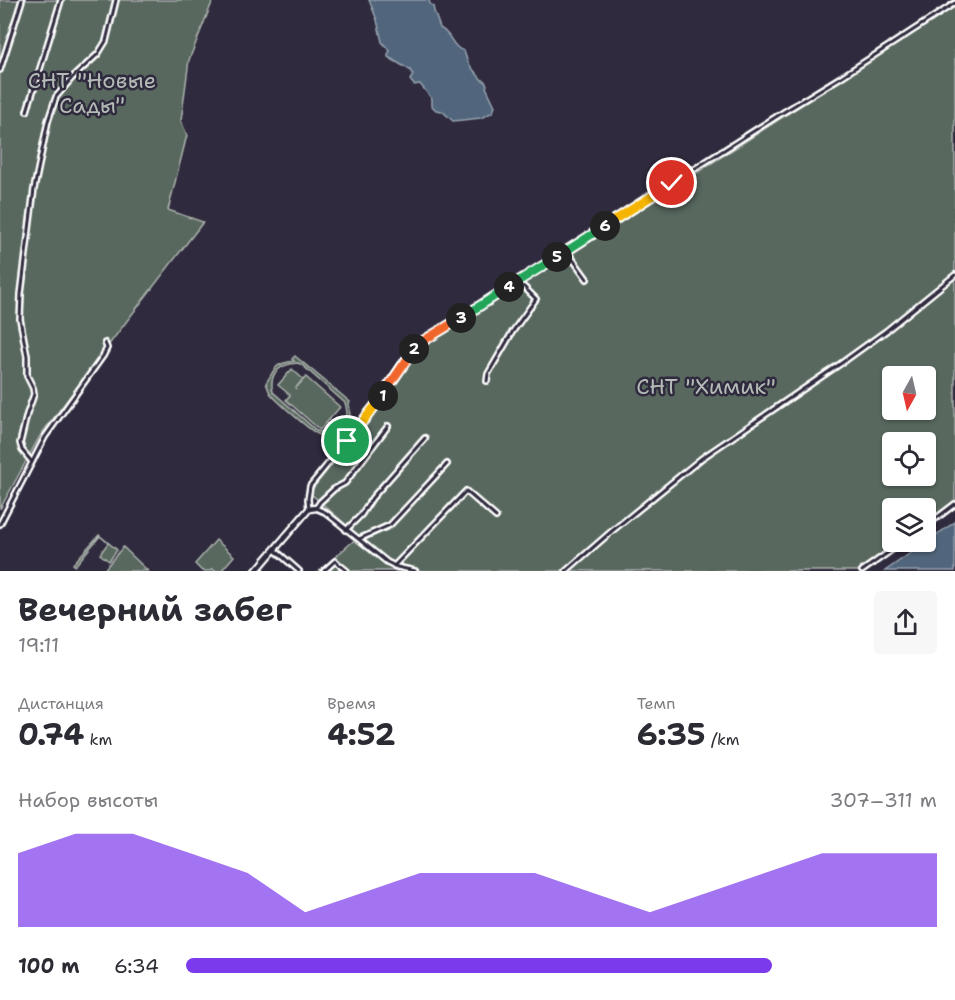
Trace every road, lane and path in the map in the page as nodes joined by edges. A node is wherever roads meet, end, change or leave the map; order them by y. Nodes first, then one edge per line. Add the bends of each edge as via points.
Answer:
1 (22, 0) edge
2 (61, 0) edge
3 (116, 0) edge
4 (955, 3) edge
5 (0, 70) edge
6 (27, 111) dead end
7 (567, 250) junction
8 (955, 275) edge
9 (587, 279) dead end
10 (518, 281) junction
11 (105, 343) dead end
12 (487, 381) dead end
13 (388, 426) dead end
14 (425, 438) dead end
15 (32, 462) junction
16 (447, 464) dead end
17 (955, 504) edge
18 (316, 508) junction
19 (309, 509) junction
20 (496, 517) dead end
21 (936, 518) edge
22 (0, 524) edge
23 (346, 530) junction
24 (359, 539) junction
25 (275, 550) junction
26 (889, 552) edge
27 (394, 566) junction
28 (256, 571) edge
29 (299, 571) edge
30 (324, 571) edge
31 (347, 571) edge
32 (415, 571) edge
33 (566, 571) edge
34 (862, 571) edge

1 - 5 street
2 - 6 street
3 - 15 street via 106,41 98,54 56,97 34,189 20,319 27,376 34,393 20,443
4 - 7 street
7 - 9 street
7 - 10 street
8 - 33 street via 843,363 702,459
10 - 12 street via 536,299 513,331
10 - 19 street via 418,344 384,395 310,486
11 - 15 street via 103,356 45,437
13 - 18 street via 345,483
14 - 23 street
15 - 22 street
16 - 24 street via 390,525
17 - 21 street
18 - 19 street
18 - 23 street
19 - 25 street
20 - 27 street via 466,491
23 - 24 street
24 - 27 street
25 - 28 street
25 - 29 street
26 - 34 street
27 - 32 street
30 - 31 street via 335,561

